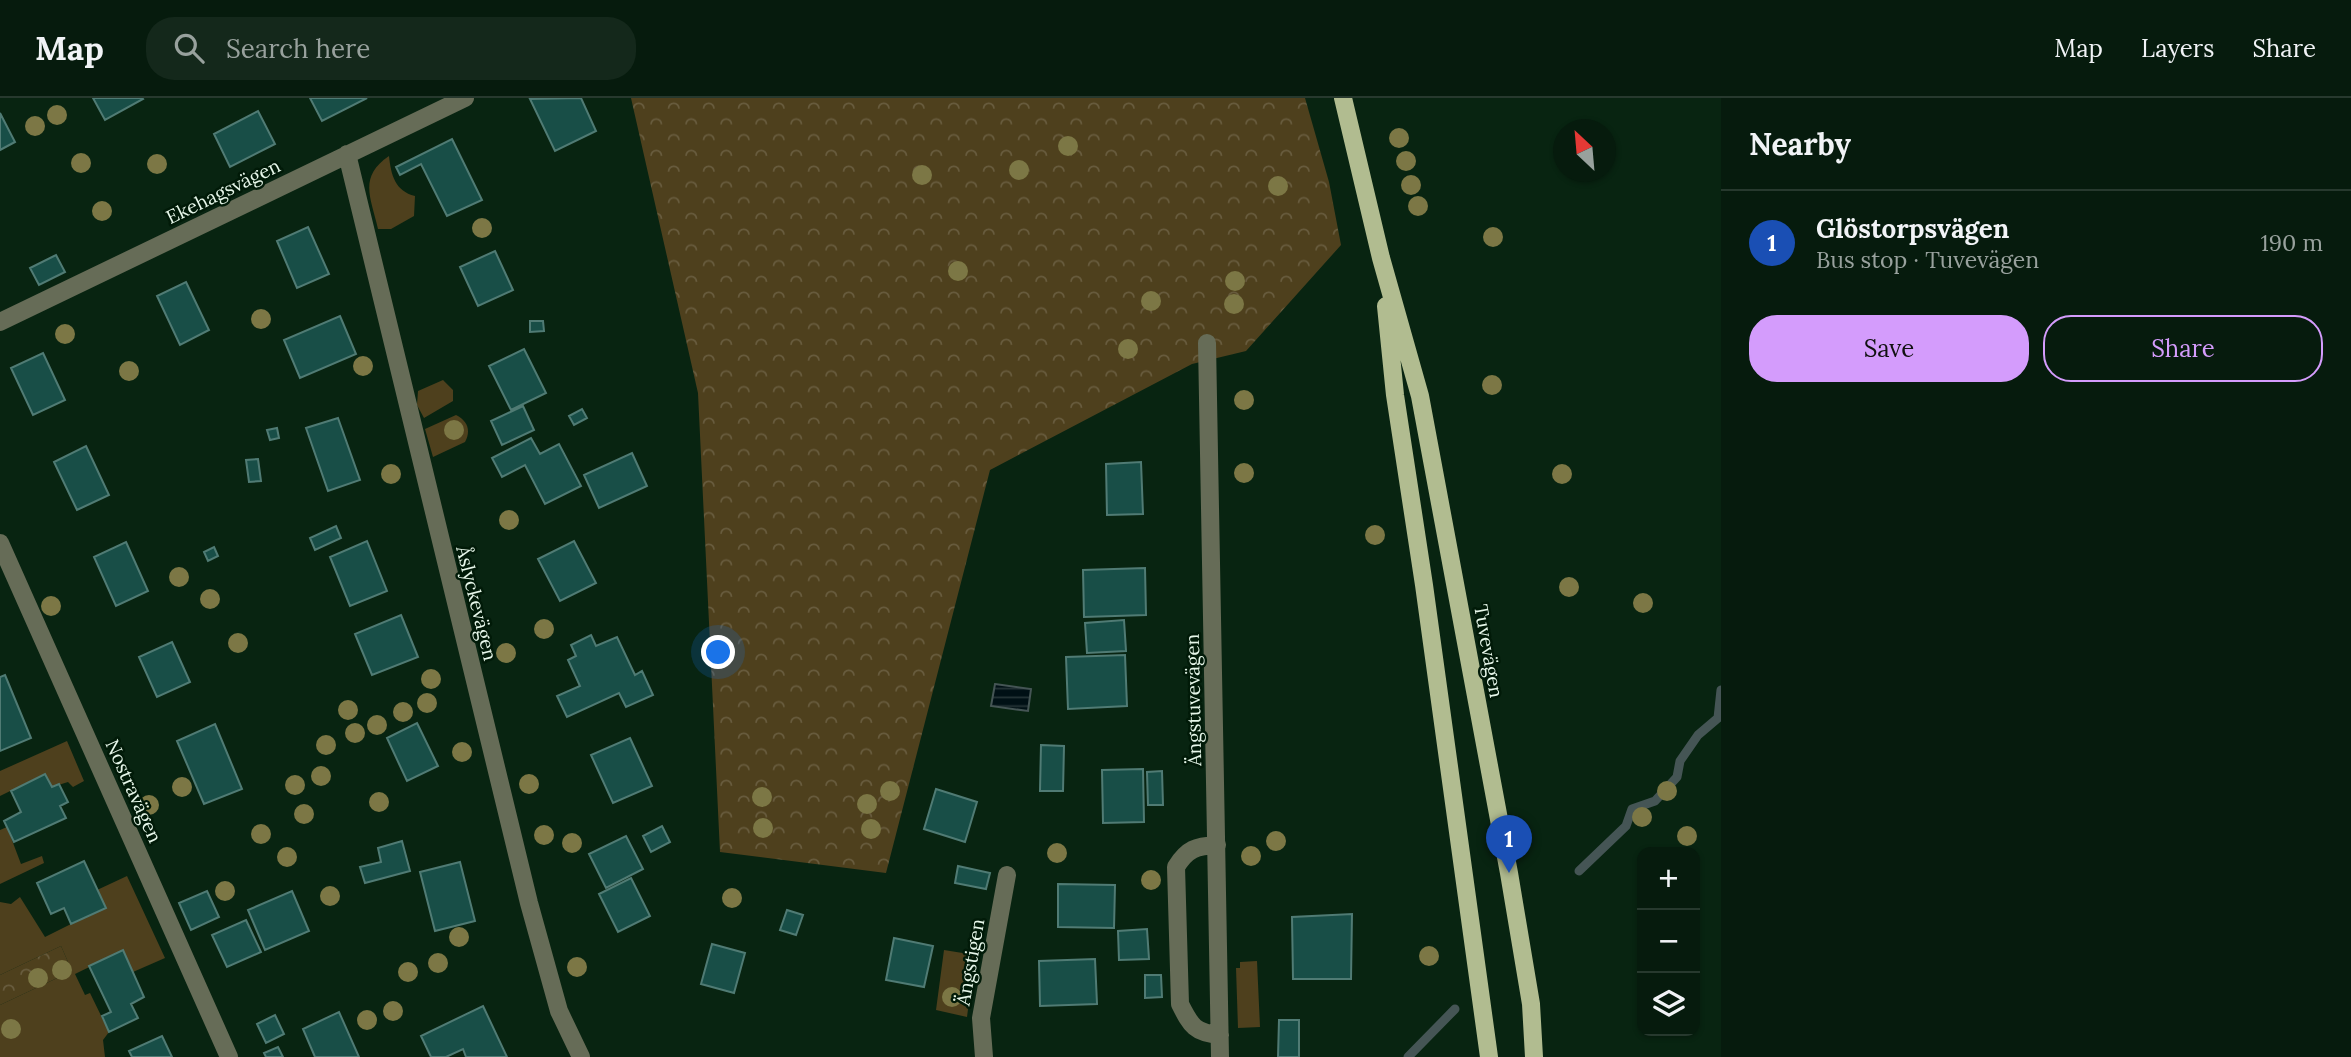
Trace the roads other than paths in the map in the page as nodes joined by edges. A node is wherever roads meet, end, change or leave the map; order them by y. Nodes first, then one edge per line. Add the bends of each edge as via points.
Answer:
1 (465, 98) edge
2 (1343, 98) edge
3 (347, 154) junction
4 (1381, 258) junction
5 (0, 322) edge
6 (1207, 343) dead end
7 (0, 543) edge
8 (1217, 845) junction
9 (1007, 875) dead end
10 (1220, 1035) junction
11 (229, 1057) edge
12 (581, 1057) edge
13 (984, 1057) edge
14 (1220, 1057) edge
15 (1489, 1057) edge
16 (1534, 1057) edge

1 - 3 street, Ekehagsvägen
2 - 4 main road, Tuvevägen
3 - 5 street, Ekehagsvägen
3 - 12 street, Åslyckevägen via 529,903 559,1011
4 - 15 main road, Tuvevägen via 1395,396
4 - 16 main road, Tuvevägen via 1423,410 1509,873 1531,1004
6 - 8 street, Ängstuvevägen
7 - 11 street, Nostravägen
8 - 10 street, Ängstuvevägen
8 - 10 street via 1196,846 1176,867 1180,1004 1202,1034
9 - 13 street, Ängstigen via 981,1018
10 - 14 street, Ängstuvevägen

